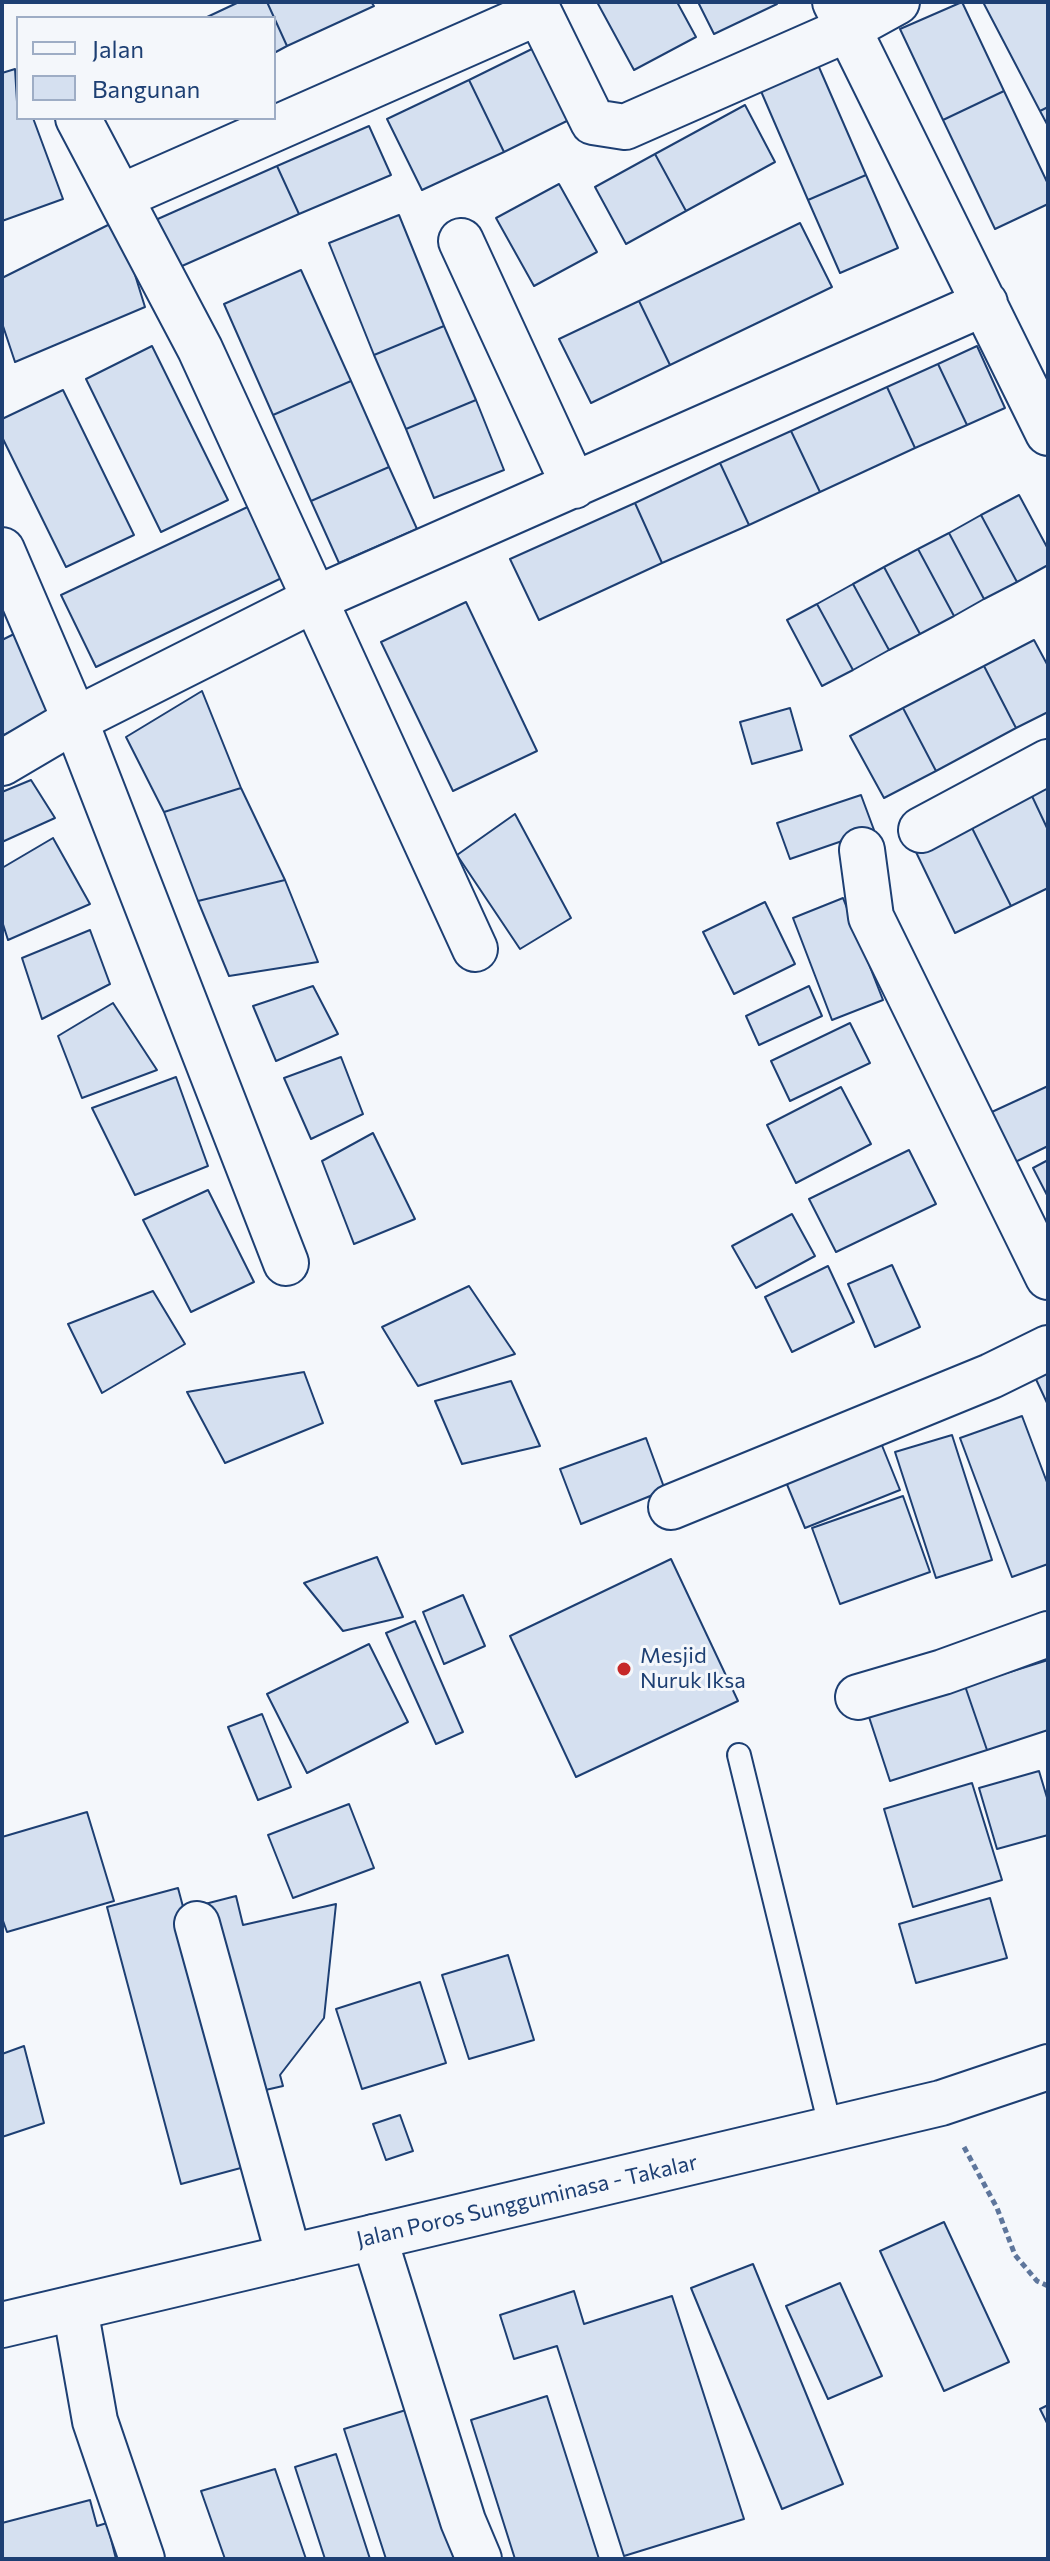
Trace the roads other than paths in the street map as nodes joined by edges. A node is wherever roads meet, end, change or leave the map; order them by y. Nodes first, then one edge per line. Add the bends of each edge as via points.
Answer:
1 (897, 2) edge
2 (537, 7) edge
3 (841, 15) edge
4 (79, 120) edge
5 (120, 197) junction
6 (461, 241) dead end
7 (985, 303) junction
8 (1048, 433) edge
9 (574, 486) junction
10 (2, 550) edge
11 (315, 599) junction
12 (75, 720) junction
13 (1048, 762) edge
14 (2, 763) edge
15 (921, 830) dead end
16 (862, 850) dead end
17 (475, 949) dead end
18 (286, 1263) dead end
19 (1048, 1277) edge
20 (1048, 1348) edge
21 (671, 1507) dead end
22 (1048, 1634) edge
23 (858, 1697) dead end
24 (739, 1755) dead end
25 (197, 1924) dead end
26 (1048, 2067) edge
27 (831, 2130) junction
28 (374, 2237) junction
29 (289, 2257) junction
30 (75, 2308) junction
31 (2, 2325) edge
32 (142, 2559) edge
33 (479, 2559) edge

1 - 3 main road
2 - 3 main road via 593,122 625,127
2 - 5 main road
3 - 7 main road
4 - 5 main road
5 - 11 main road via 200,349
6 - 9 main road
7 - 8 main road
7 - 9 main road
9 - 11 main road
10 - 12 main road
11 - 12 main road
11 - 17 main road
12 - 14 main road
12 - 18 main road
13 - 15 main road
16 - 19 main road via 871,917
20 - 21 main road
22 - 23 main road
24 - 27 lane
25 - 29 main road
26 - 27 main road, Jalan Poros Sungguminasa - Takalar via 941,2103
27 - 28 main road, Jalan Poros Sungguminasa - Takalar
28 - 29 main road, Jalan Poros Sungguminasa - Takalar
28 - 33 main road
29 - 30 main road, Jalan Poros Sungguminasa - Takalar
30 - 31 main road, Jalan Poros Sungguminasa - Takalar
30 - 32 main road via 95,2421

